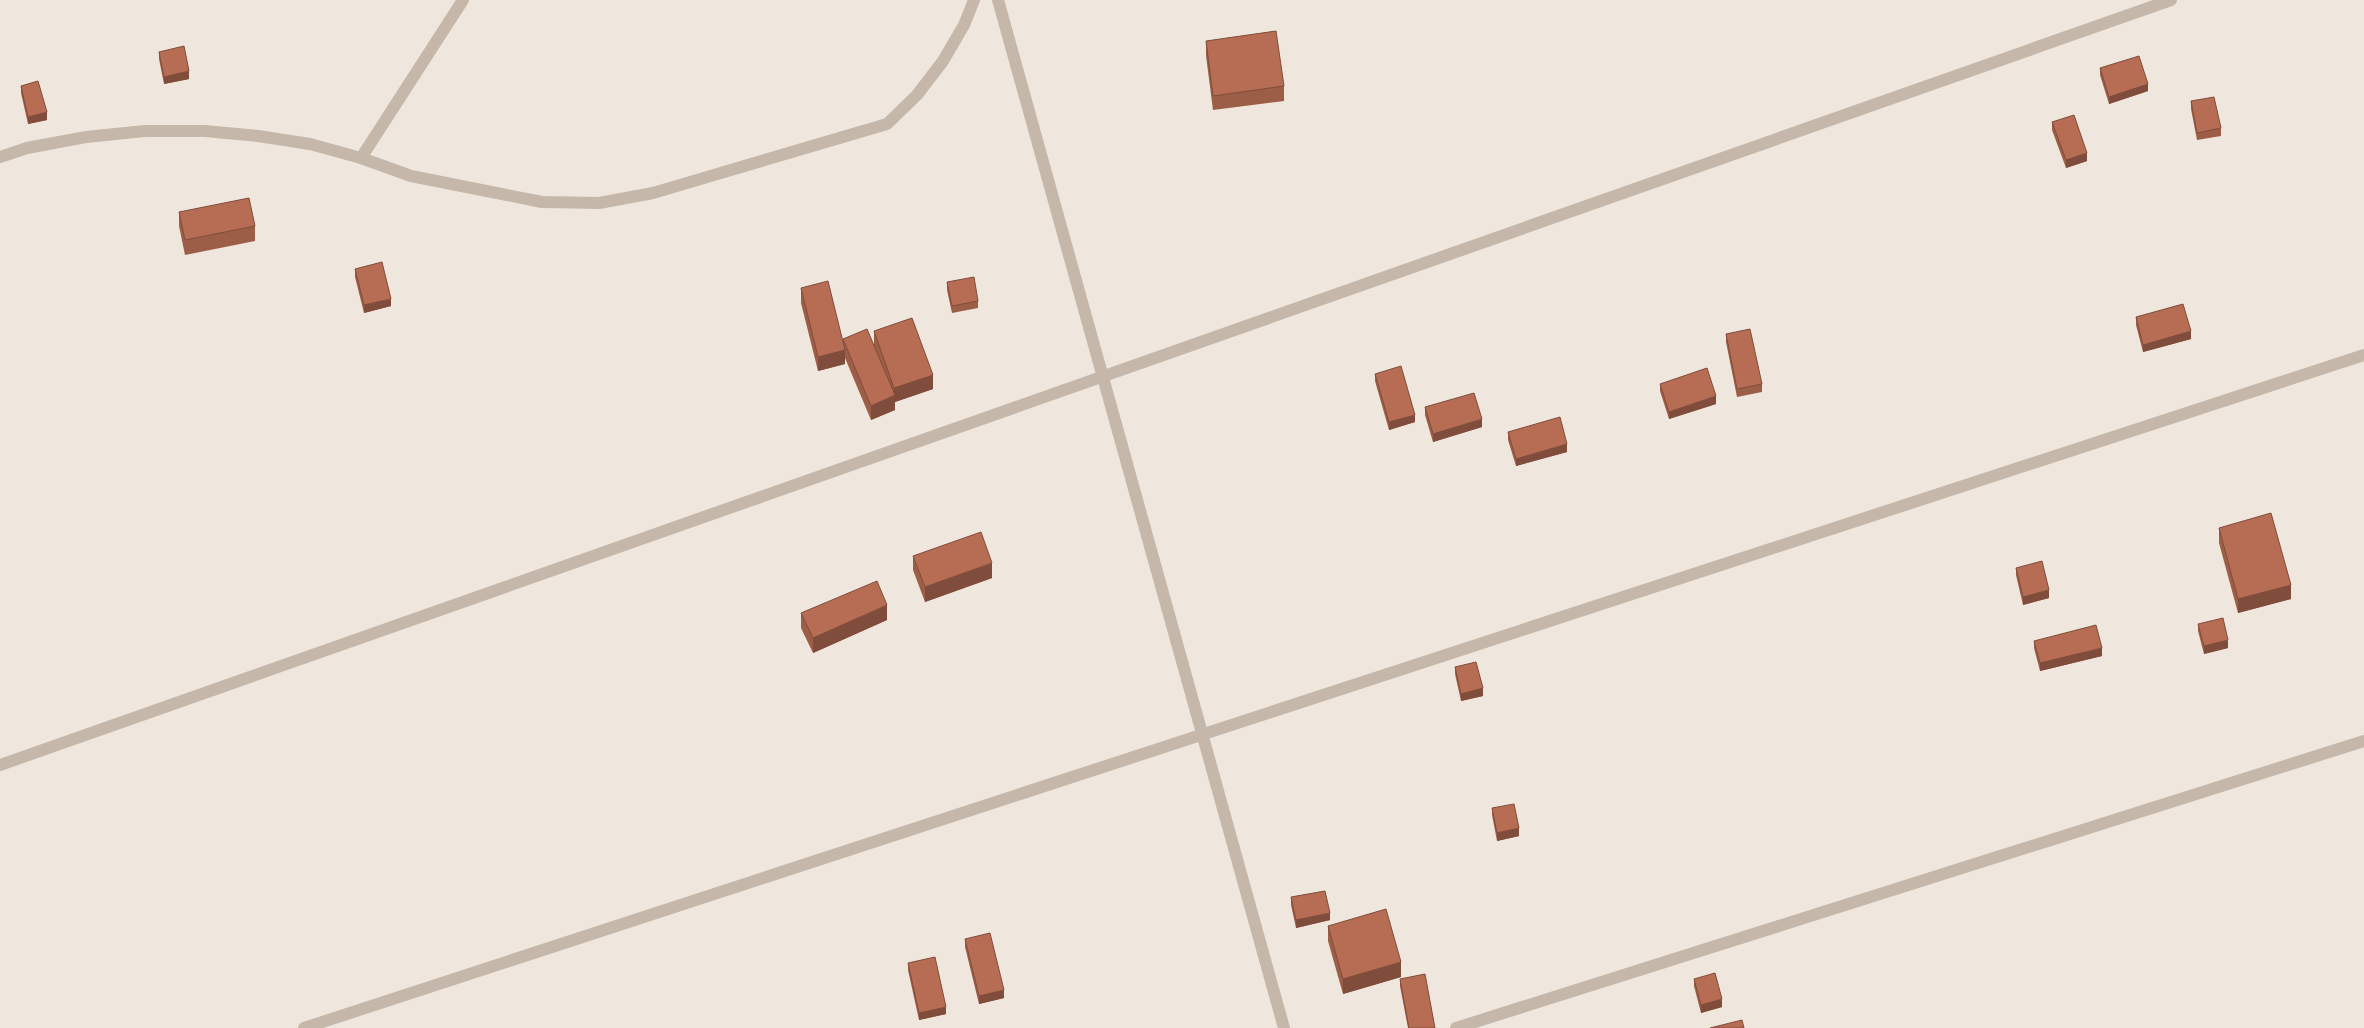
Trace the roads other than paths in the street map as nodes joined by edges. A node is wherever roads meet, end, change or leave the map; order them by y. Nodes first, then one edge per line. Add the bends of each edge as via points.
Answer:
1 (463, 0) edge
2 (974, 0) edge
3 (998, 0) edge
4 (2171, 0) edge
5 (0, 157) edge
6 (361, 158) junction
7 (2364, 355) edge
8 (1102, 376) junction
9 (1204, 734) junction
10 (2364, 741) edge
11 (0, 765) edge
12 (304, 1028) edge
13 (1284, 1028) edge
14 (1456, 1028) edge

1 - 6 street
2 - 6 street via 943,61 917,95 887,124 653,193 599,204 542,202 411,176
3 - 8 street
4 - 8 street
5 - 6 street via 26,148 86,137 145,131 205,131 292,142
7 - 9 street
8 - 9 street
8 - 11 street
9 - 12 street
9 - 13 street
10 - 14 street

